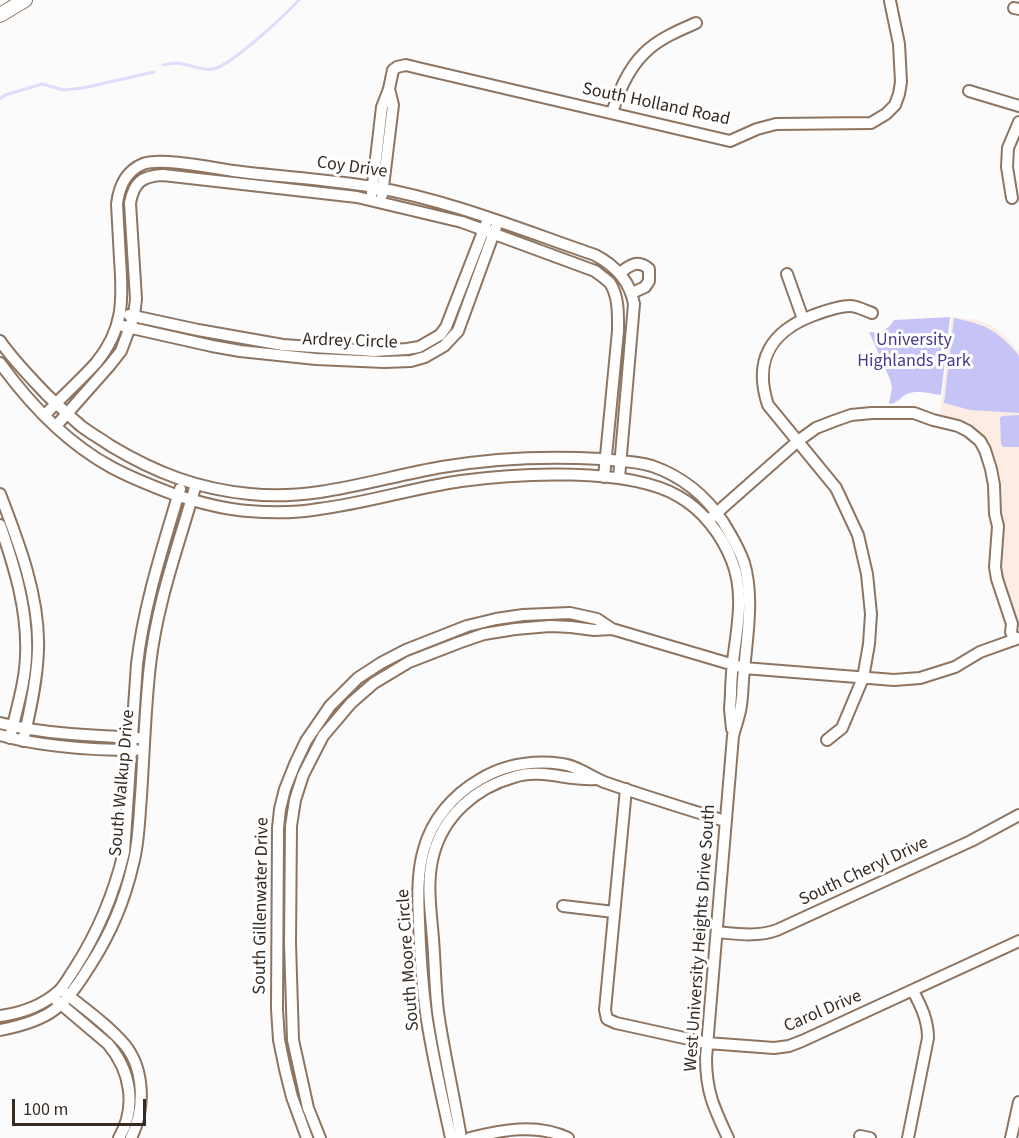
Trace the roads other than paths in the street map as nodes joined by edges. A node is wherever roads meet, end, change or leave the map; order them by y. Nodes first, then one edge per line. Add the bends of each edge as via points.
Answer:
1 (25, 0) edge
2 (890, 1) edge
3 (0, 15) edge
4 (696, 23) dead end
5 (969, 91) dead end
6 (1019, 106) edge
7 (612, 113) junction
8 (1019, 122) edge
9 (124, 180) junction
10 (135, 185) junction
11 (378, 188) junction
12 (1011, 198) edge
13 (376, 201) junction
14 (493, 220) junction
15 (489, 232) junction
16 (620, 273) junction
17 (787, 274) dead end
18 (632, 293) junction
19 (872, 313) dead end
20 (134, 316) junction
21 (119, 318) junction
22 (802, 319) junction
23 (130, 327) junction
24 (0, 341) edge
25 (4, 353) edge
26 (0, 363) edge
27 (56, 403) junction
28 (68, 414) junction
29 (45, 415) junction
30 (56, 426) junction
31 (798, 441) junction
32 (606, 460) junction
33 (621, 461) junction
34 (604, 477) junction
35 (619, 478) junction
36 (183, 480) junction
37 (196, 484) junction
38 (0, 494) edge
39 (178, 496) junction
40 (191, 500) junction
41 (717, 513) junction
42 (708, 521) junction
43 (0, 525) edge
44 (612, 629) junction
45 (1016, 639) edge
46 (732, 664) junction
47 (744, 668) junction
48 (863, 678) junction
49 (330, 706) junction
50 (340, 715) junction
51 (0, 723) edge
52 (13, 726) junction
53 (26, 729) junction
54 (733, 736) junction
55 (5, 737) edge
56 (132, 738) junction
57 (827, 740) dead end
58 (23, 741) junction
59 (144, 744) junction
60 (131, 750) junction
61 (595, 779) junction
62 (626, 789) junction
63 (1019, 815) edge
64 (725, 821) junction
65 (563, 906) dead end
66 (614, 912) junction
67 (717, 932) junction
68 (1019, 941) edge
69 (913, 991) junction
70 (60, 994) junction
71 (61, 1004) junction
72 (0, 1016) edge
73 (0, 1030) edge
74 (706, 1043) junction
75 (1019, 1102) edge
76 (118, 1138) edge
77 (131, 1138) edge
78 (307, 1138) edge
79 (320, 1138) edge
80 (450, 1138) edge
81 (461, 1138) edge
82 (470, 1138) edge
83 (568, 1138) edge
84 (728, 1138) edge
85 (908, 1138) edge
86 (1011, 1138) edge

1 - 3 main road
2 - 7 street, South Holland Road via 900,44 901,82 895,105 871,123 776,124 730,141
4 - 7 street via 649,48 622,86
5 - 6 street
7 - 11 street, South Holland Road via 397,67 382,107
8 - 12 street via 1008,148
9 - 10 street
9 - 11 street, Coy Drive via 142,164 159,161
9 - 21 street via 117,204 122,294
10 - 13 street, Coy Drive via 163,175
10 - 20 street via 130,203
11 - 13 street, South Holland Road
11 - 14 street, Coy Drive
13 - 15 street, Coy Drive
14 - 15 street, Ardrey Circle
14 - 16 street, Coy Drive via 595,255
15 - 20 street, Ardrey Circle via 446,327 419,347 375,351 283,345
15 - 23 street, Ardrey Circle via 458,331 444,346 411,361 274,355
15 - 32 street, Coy Drive via 595,271 613,289 618,330
16 - 18 street, Coy Drive
16 - 18 street via 638,262 649,268 650,281
17 - 22 street
18 - 33 street
19 - 22 street via 851,306
20 - 21 street, Ardrey Circle
20 - 23 street
21 - 23 street, Ardrey Circle
21 - 27 street via 96,363
22 - 31 street via 775,340 761,372 768,405
23 - 28 street via 120,351
24 - 25 street, West University Heights Drive South
25 - 27 street, West University Heights Drive South
26 - 29 street, West University Heights Drive South
27 - 28 street, West University Heights Drive South
27 - 29 street
28 - 30 street
28 - 36 street, West University Heights Drive South via 133,459
29 - 30 street, West University Heights Drive South
30 - 39 street, West University Heights Drive South via 110,467
31 - 41 street
31 - 45 street via 816,428 851,415 872,413 914,413 958,426 975,436 986,450 994,485 999,526 995,567
31 - 48 street via 836,488 858,535 871,614
32 - 33 street, West University Heights Drive South
32 - 34 street, Coy Drive
32 - 37 street, West University Heights Drive South via 483,461 295,496 249,494
33 - 35 street
33 - 41 street, West University Heights Drive South via 651,466 684,482
34 - 35 street, West University Heights Drive South
34 - 40 street, West University Heights Drive South via 542,474 459,481 304,511 246,511
35 - 42 street, West University Heights Drive South via 667,490
36 - 37 street, West University Heights Drive South
36 - 39 street, South Walkup Drive
37 - 40 street, South Walkup Drive
38 - 53 street via 34,599 38,649
39 - 40 street, West University Heights Drive South
39 - 56 street, South Walkup Drive via 144,618
40 - 59 street, South Walkup Drive via 160,604 150,664
41 - 42 street
41 - 47 street, West University Heights Drive South via 739,550 748,583
42 - 46 street, West University Heights Drive South via 732,561 738,586 740,600
43 - 52 street via 25,620 26,658
44 - 46 street, South Gillenwater Drive
44 - 49 street, South Gillenwater Drive via 597,619 570,613 523,615 467,626 381,663 358,678
44 - 50 street, South Gillenwater Drive via 550,626 484,634 409,662 374,683
45 - 48 street, South Gillenwater Drive via 920,678
46 - 47 street, South Gillenwater Drive
46 - 54 street, West University Heights Drive South
47 - 48 street, South Gillenwater Drive
47 - 54 street, West University Heights Drive South
48 - 57 street via 842,728
49 - 50 street
49 - 78 street, South Gillenwater Drive via 295,764 285,789 278,828 279,1040 292,1097
50 - 79 street, South Gillenwater Drive via 323,736 303,775 291,826 293,1040 308,1108
51 - 52 street
52 - 53 street
52 - 55 street
53 - 56 street
53 - 58 street
54 - 64 street, West University Heights Drive South
55 - 58 street
56 - 59 street
56 - 60 street, South Walkup Drive
58 - 60 street
59 - 60 street
59 - 70 street, South Walkup Drive via 136,848 118,913 96,957
60 - 70 street, South Walkup Drive via 120,868 107,908
61 - 62 street, South Moore Circle
61 - 80 street, South Moore Circle via 564,764 530,763 503,768 484,776 455,798 432,829 420,868 420,942 426,1013
61 - 81 street, South Moore Circle via 547,774 515,776 464,802 441,833 433,857 430,899 438,1011
62 - 64 street, South Moore Circle
62 - 66 street, Carol Drive
63 - 67 street, South Cheryl Drive via 971,841 767,934
64 - 67 street, West University Heights Drive South
65 - 66 street
66 - 74 street, Carol Drive via 607,1019
67 - 74 street, West University Heights Drive South
68 - 69 street, Carol Drive
69 - 74 street, Carol Drive via 789,1046
69 - 85 street via 925,1015 928,1038
70 - 71 street, South Walkup Drive
70 - 72 street, South Walkup Drive via 29,1010
70 - 77 street via 112,1032 134,1062 139,1077 140,1110
71 - 73 street, South Walkup Drive via 37,1021
71 - 76 street via 108,1044 122,1064 130,1106
74 - 84 street, West University Heights Drive South via 706,1078
75 - 86 street
82 - 83 street via 520,1129

